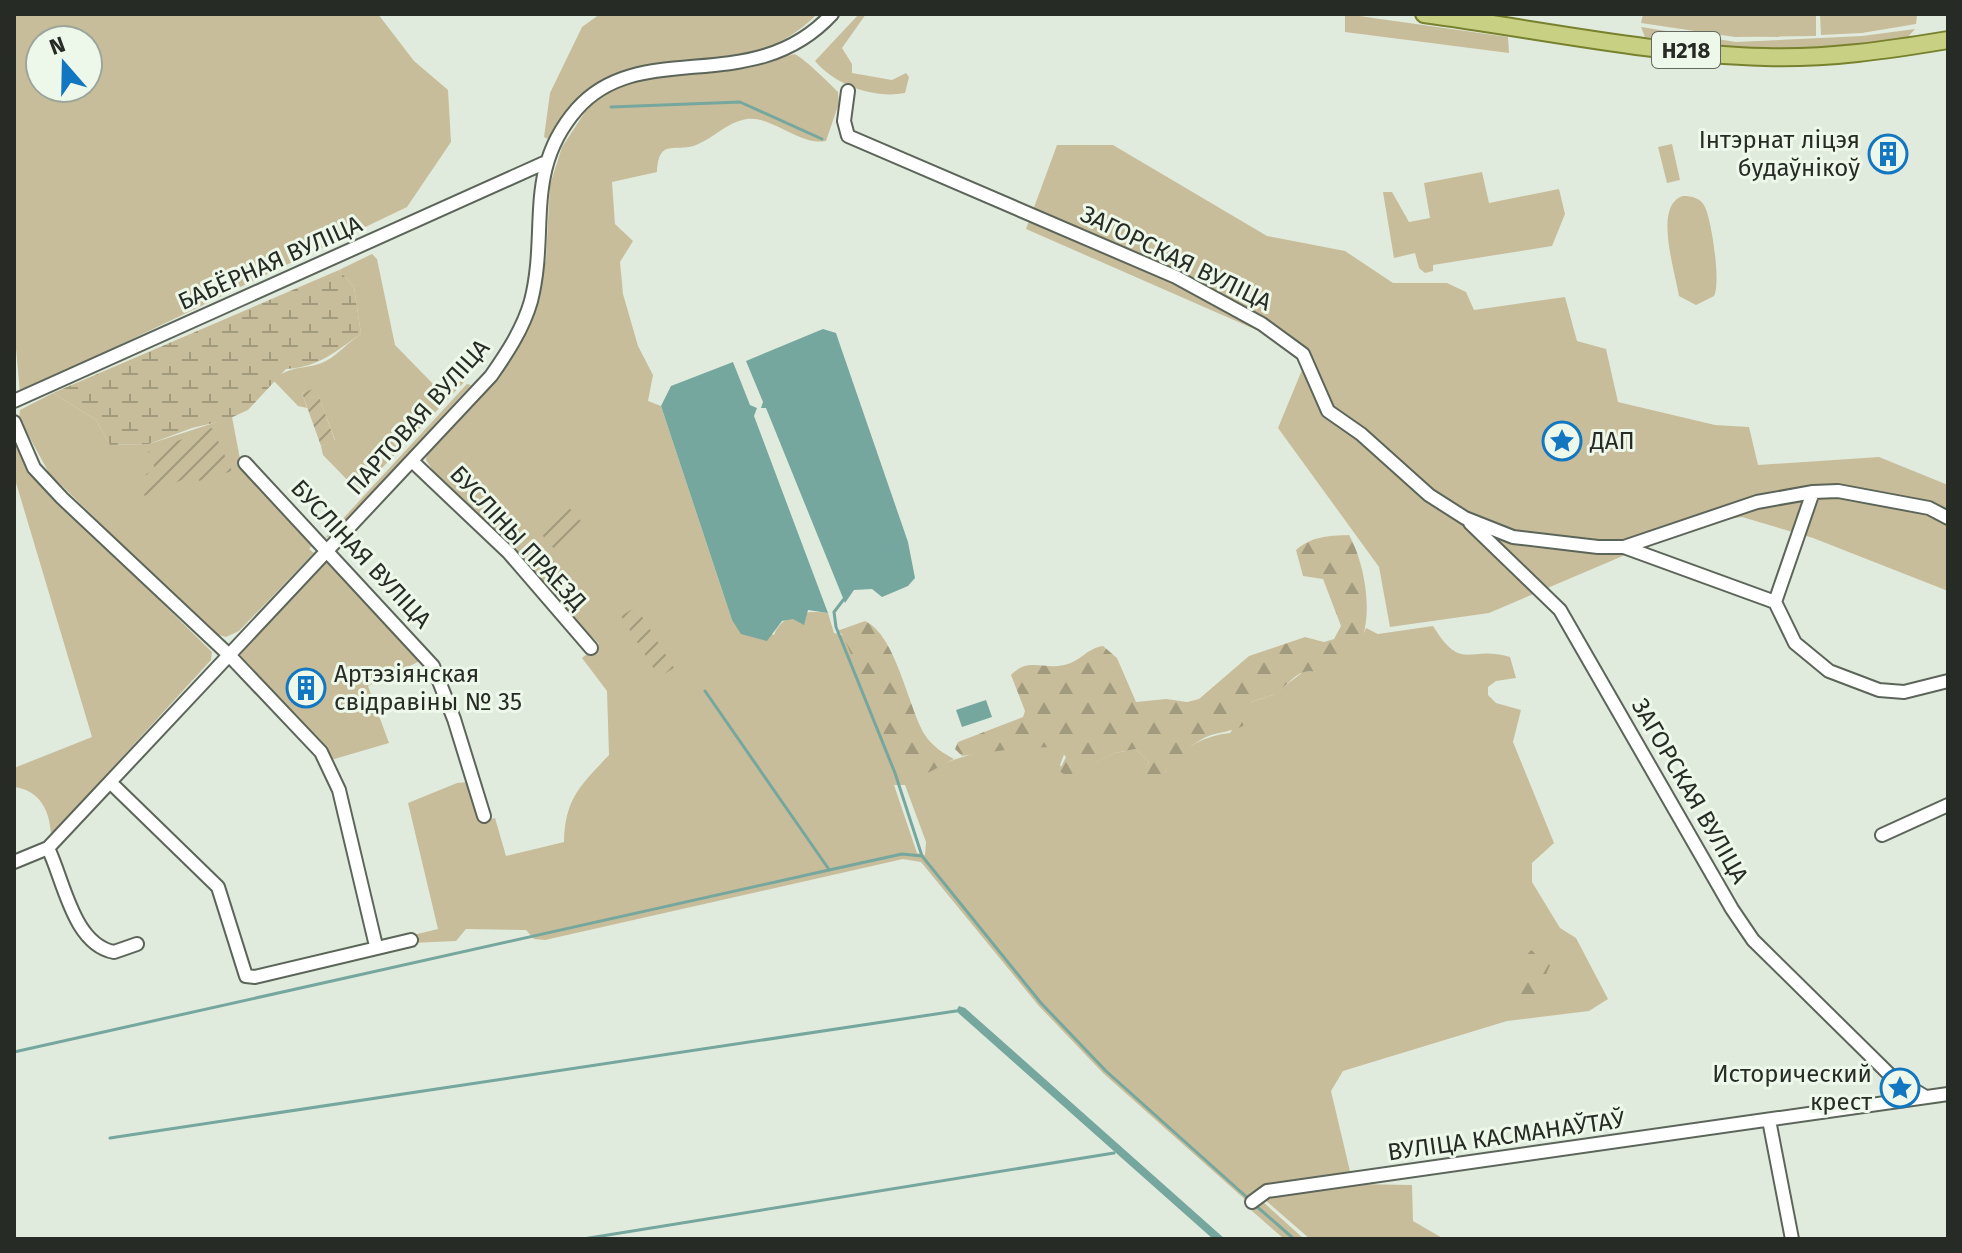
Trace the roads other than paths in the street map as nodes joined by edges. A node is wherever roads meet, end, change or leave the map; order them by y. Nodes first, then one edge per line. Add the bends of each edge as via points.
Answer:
1 (832, 14) edge
2 (1424, 14) edge
3 (1948, 40) edge
4 (848, 91) dead end
5 (544, 163) junction
6 (14, 401) edge
7 (14, 422) edge
8 (412, 461) junction
9 (245, 463) dead end
10 (1813, 492) junction
11 (1465, 518) junction
12 (1948, 518) edge
13 (1624, 547) junction
14 (325, 550) junction
15 (1775, 602) junction
16 (591, 648) dead end
17 (228, 654) junction
18 (1948, 681) edge
19 (111, 783) junction
20 (1948, 805) edge
21 (484, 816) dead end
22 (1882, 835) dead end
23 (48, 848) junction
24 (14, 862) edge
25 (411, 940) dead end
26 (137, 944) dead end
27 (376, 946) junction
28 (1891, 1076) junction
29 (1948, 1094) edge
30 (1924, 1096) junction
31 (1884, 1102) junction
32 (1769, 1120) junction
33 (1252, 1202) dead end
34 (1792, 1239) edge

1 - 5 street via 805,39 773,55 712,68 644,72 600,89 556,137
2 - 3 main road, Н218 via 1635,45 1763,57 1845,55
4 - 11 street, ЗАГОРСКАЯ ВУЛІЦА via 848,136 1176,277 1262,324 1303,354 1328,411 1429,495
5 - 6 street, БАБЁРНАЯ ВУЛІЦА
5 - 8 street, ПАРТОВАЯ ВУЛІЦА via 531,298 524,321 491,376
7 - 17 street via 34,468
8 - 14 street, ПАРТОВАЯ ВУЛІЦА
8 - 16 street, БУСЛІНЫ ПРАЕЗД via 509,553
9 - 14 street, БУСЛІНАЯ ВУЛІЦА
10 - 12 street via 1838,491 1929,508
10 - 13 street via 1757,502
10 - 15 street
11 - 13 street, ЗАГОРСКАЯ ВУЛІЦА via 1513,537
11 - 28 street, ЗАГОРСКАЯ ВУЛІЦА via 1560,610 1753,940
13 - 15 street, ЗАГОРСКАЯ ВУЛІЦА
14 - 17 street, ПАРТОВАЯ ВУЛІЦА
14 - 21 street, БУСЛІНАЯ ВУЛІЦА via 433,666
15 - 18 street via 1795,643 1829,671 1879,690 1904,692
17 - 19 street, ПАРТОВАЯ ВУЛІЦА
17 - 27 street via 312,741 330,767
19 - 23 street, ПАРТОВАЯ ВУЛІЦА
19 - 27 street via 218,887 242,972 255,977
20 - 22 street
23 - 24 street, ПАРТОВАЯ ВУЛІЦА
23 - 26 street via 74,915 96,944 114,952
25 - 27 street
28 - 30 street, ЗАГОРСКАЯ ВУЛІЦА
28 - 31 street
29 - 30 street, ВУЛІЦА КАСМАНАЎТАЎ
30 - 31 street, ВУЛІЦА КАСМАНАЎТАЎ
31 - 32 street, ВУЛІЦА КАСМАНАЎТАЎ
32 - 33 street, ВУЛІЦА КАСМАНАЎТАЎ via 1267,1191
32 - 34 street

